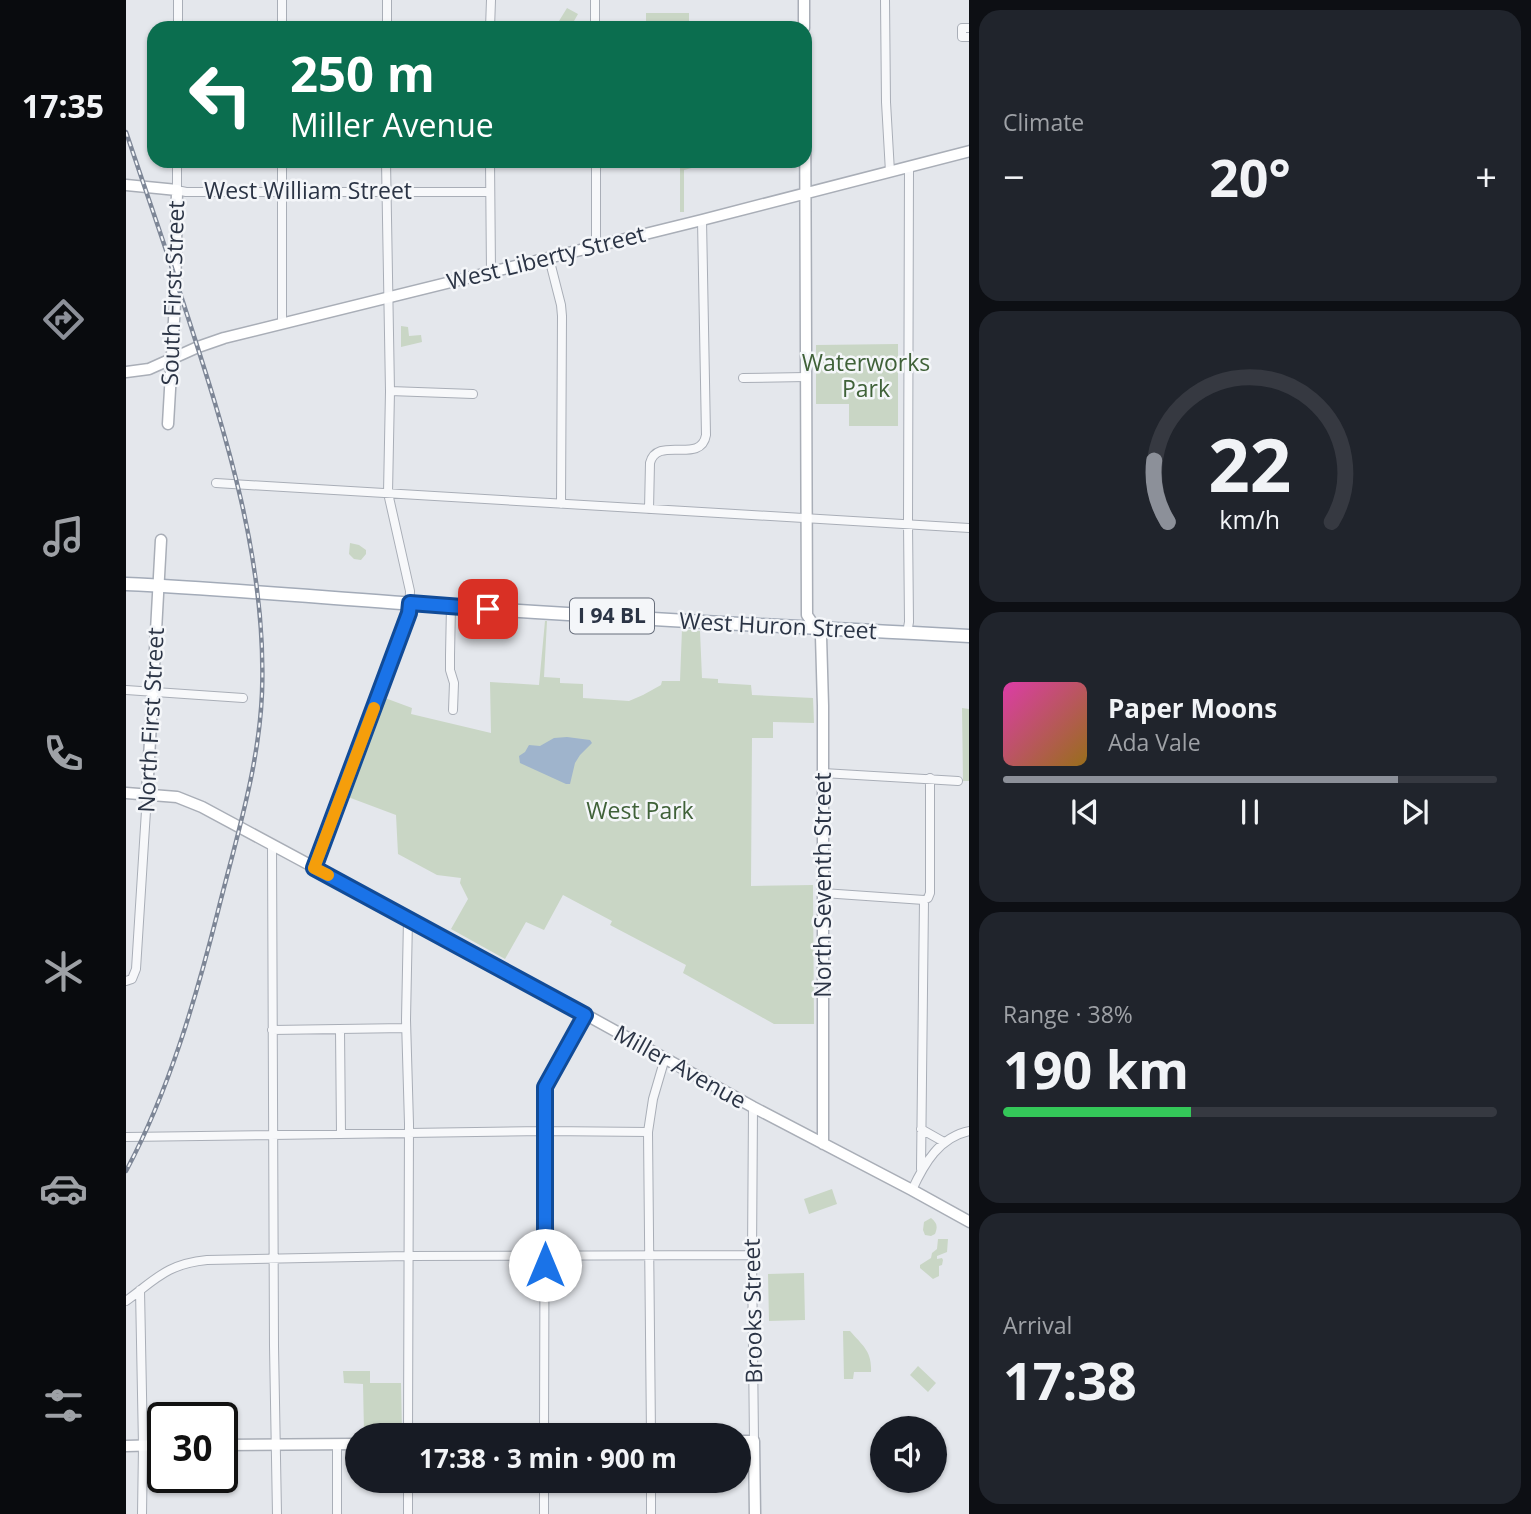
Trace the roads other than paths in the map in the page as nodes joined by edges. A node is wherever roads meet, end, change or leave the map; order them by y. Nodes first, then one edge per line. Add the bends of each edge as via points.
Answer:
1 (178, 0) edge
2 (282, 0) edge
3 (387, 0) edge
4 (491, 0) edge
5 (594, 0) edge
6 (804, 0) edge
7 (885, 0) edge
8 (178, 21) edge
9 (282, 21) edge
10 (387, 21) edge
11 (491, 21) edge
12 (595, 21) edge
13 (804, 21) edge
14 (969, 28) edge
15 (969, 37) edge
16 (969, 151) edge
17 (909, 167) junction
18 (177, 168) edge
19 (282, 168) edge
20 (386, 168) edge
21 (490, 168) edge
22 (596, 168) edge
23 (806, 168) edge
24 (890, 172) junction
25 (126, 185) edge
26 (177, 190) junction
27 (282, 191) junction
28 (386, 191) junction
29 (490, 192) junction
30 (806, 193) junction
31 (702, 220) junction
32 (596, 246) junction
33 (549, 258) junction
34 (491, 272) junction
35 (388, 298) junction
36 (282, 324) junction
37 (172, 359) junction
38 (126, 372) edge
39 (743, 377) dead end
40 (806, 377) junction
41 (390, 391) junction
42 (472, 394) dead end
43 (168, 424) dead end
44 (215, 483) dead end
45 (388, 493) junction
46 (561, 504) junction
47 (649, 509) junction
48 (806, 518) junction
49 (908, 524) junction
50 (969, 528) edge
51 (160, 540) dead end
52 (126, 584) edge
53 (158, 585) junction
54 (410, 603) junction
55 (451, 606) junction
56 (815, 628) junction
57 (908, 633) junction
58 (969, 636) edge
59 (126, 690) edge
60 (153, 692) junction
61 (243, 698) dead end
62 (453, 710) dead end
63 (823, 773) junction
64 (930, 778) junction
65 (958, 781) dead end
66 (126, 793) edge
67 (147, 795) junction
68 (272, 845) junction
69 (314, 868) junction
70 (823, 893) junction
71 (924, 900) junction
72 (408, 919) junction
73 (129, 980) edge
74 (585, 1015) junction
75 (406, 1028) junction
76 (272, 1030) junction
77 (340, 1030) junction
78 (665, 1058) junction
79 (753, 1107) junction
80 (921, 1129) junction
81 (545, 1130) junction
82 (969, 1131) edge
83 (648, 1132) junction
84 (409, 1133) junction
85 (341, 1134) junction
86 (273, 1135) junction
87 (126, 1137) edge
88 (944, 1142) junction
89 (823, 1144) junction
90 (921, 1169) junction
91 (912, 1190) junction
92 (969, 1222) edge
93 (648, 1255) junction
94 (752, 1255) junction
95 (408, 1256) junction
96 (545, 1257) junction
97 (274, 1258) junction
98 (140, 1290) junction
99 (126, 1301) edge
100 (408, 1423) edge
101 (544, 1423) edge
102 (651, 1423) edge
103 (754, 1441) joint
104 (277, 1444) junction
105 (337, 1444) junction
106 (345, 1444) edge
107 (238, 1445) edge
108 (126, 1446) edge
109 (143, 1446) junction
110 (147, 1446) edge
111 (408, 1493) edge
112 (544, 1493) edge
113 (651, 1493) edge
114 (142, 1514) edge
115 (277, 1514) edge
116 (337, 1514) edge
117 (408, 1514) edge
118 (544, 1514) edge
119 (651, 1514) edge
120 (755, 1514) edge

1 - 8 street
2 - 9 street
3 - 10 street
4 - 11 street
5 - 12 street
6 - 13 street
7 - 24 street
14 - 15 street via 962,28 962,37
16 - 17 street, West Liberty Street
17 - 24 street, West Liberty Street
17 - 49 street
18 - 26 street, South First Street
19 - 27 street
20 - 28 street
21 - 29 street
22 - 32 street
23 - 30 street, North Seventh Street
24 - 30 street, West Liberty Street
25 - 26 street, West William Street
26 - 27 street, West William Street
26 - 37 street, South First Street
27 - 28 street, West William Street
27 - 36 street
28 - 29 street, West William Street
28 - 35 street
29 - 34 street
30 - 31 street, West Liberty Street
30 - 40 street, North Seventh Street
31 - 32 street, West Liberty Street
31 - 47 street via 705,442 695,449 651,456
32 - 33 street, West Liberty Street
33 - 34 street, West Liberty Street
33 - 46 street via 562,316
34 - 35 street, West Liberty Street
35 - 36 street, West Liberty Street
35 - 41 street
36 - 37 street, West Liberty Street via 220,339
37 - 38 street, West Liberty Street
37 - 43 street, South First Street
39 - 40 street
40 - 48 street, North Seventh Street
41 - 42 street
41 - 45 street
44 - 45 street
45 - 46 street
45 - 54 street
46 - 47 street
47 - 48 street
48 - 49 street
48 - 56 street, North Seventh Street via 807,615
49 - 50 street
49 - 57 street
51 - 53 street
52 - 53 main road, West Huron Street / I 94 BL
53 - 54 main road, West Huron Street / I 94 BL
53 - 60 street, North First Street
54 - 55 main road, West Huron Street / I 94 BL
54 - 69 street
55 - 56 main road, West Huron Street / I 94 BL
55 - 62 street
56 - 57 main road, West Huron Street / I 94 BL
56 - 63 street, North Seventh Street via 821,636
57 - 58 main road, West Huron Street / I 94 BL
59 - 60 street
60 - 61 street
60 - 67 street, North First Street
63 - 64 street
63 - 70 street, North Seventh Street
64 - 65 street
64 - 71 street via 930,893
66 - 67 street, Miller Avenue
67 - 68 street, Miller Avenue via 192,801
67 - 73 street, North First Street via 136,972
68 - 69 street, Miller Avenue
68 - 76 street
69 - 72 street, Miller Avenue
70 - 71 street
70 - 89 street, North Seventh Street
71 - 80 street
72 - 74 street, Miller Avenue
72 - 75 street
74 - 78 street, Miller Avenue
74 - 81 street via 545,1087
75 - 77 street
75 - 84 street
76 - 77 street
76 - 86 street
77 - 85 street
78 - 79 street, Miller Avenue
78 - 83 street
79 - 89 street, Miller Avenue
79 - 94 street, Brooks Street
80 - 88 street
80 - 90 street
81 - 83 street
81 - 84 street
81 - 96 street
82 - 88 street
83 - 93 street
84 - 85 street
84 - 95 street
85 - 86 street
86 - 87 street
86 - 97 street
88 - 90 street
89 - 91 street, Miller Avenue
90 - 91 street
91 - 92 street, Miller Avenue
93 - 94 street
93 - 96 street
93 - 102 street
94 - 103 street, Brooks Street
95 - 96 street
95 - 97 street
95 - 100 street
96 - 101 street
97 - 98 street via 190,1262 169,1269
97 - 104 street
98 - 99 street
98 - 109 street
103 - 120 street, Brooks Street
104 - 105 street
104 - 107 street
104 - 115 street
105 - 106 street
105 - 116 street
108 - 109 street
109 - 110 street
109 - 114 street
111 - 117 street
112 - 118 street
113 - 119 street

